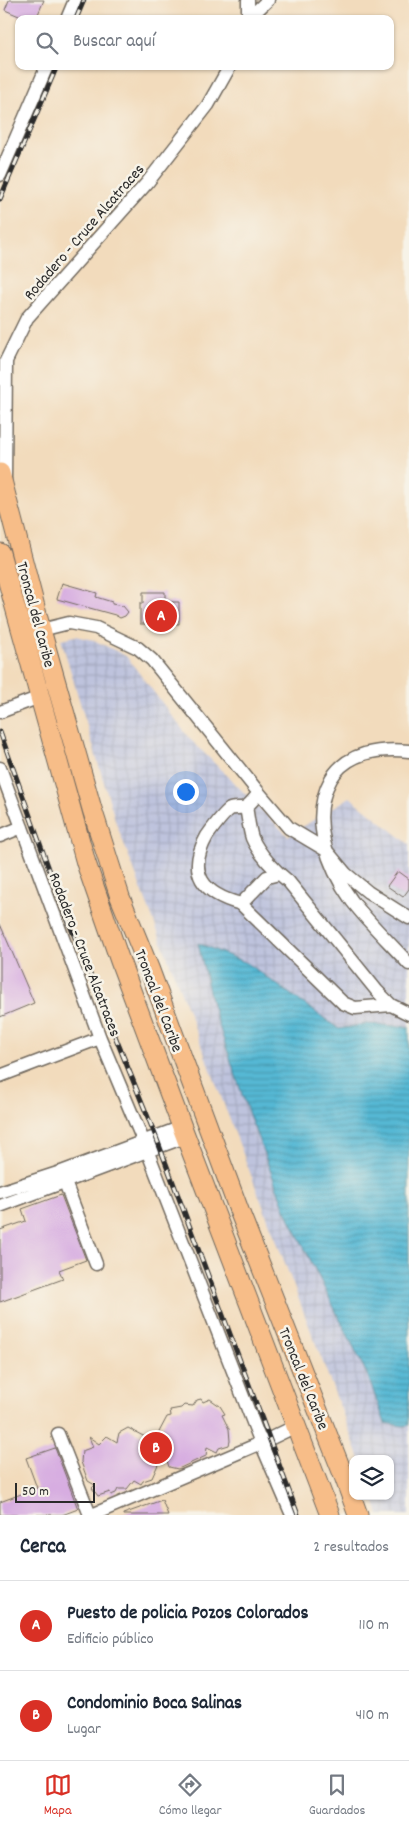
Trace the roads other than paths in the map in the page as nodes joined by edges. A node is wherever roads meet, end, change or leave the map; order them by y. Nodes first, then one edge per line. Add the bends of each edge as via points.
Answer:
1 (75, 0) edge
2 (248, 0) edge
3 (268, 0) edge
4 (69, 15) edge
5 (248, 15) edge
6 (252, 15) edge
7 (45, 70) edge
8 (228, 70) edge
9 (0, 175) edge
10 (0, 473) edge
11 (5, 494) junction
12 (0, 552) edge
13 (41, 630) junction
14 (40, 697) junction
15 (0, 712) edge
16 (409, 751) edge
17 (0, 768) edge
18 (259, 793) junction
19 (246, 807) junction
20 (22, 827) junction
21 (0, 836) edge
22 (326, 850) junction
23 (279, 874) junction
24 (241, 904) junction
25 (409, 918) edge
26 (409, 964) edge
27 (391, 1005) junction
28 (409, 1014) edge
29 (100, 1038) junction
30 (0, 1076) edge
31 (184, 1132) junction
32 (145, 1146) junction
33 (63, 1177) junction
34 (0, 1192) edge
35 (0, 1206) edge
36 (96, 1264) dead end
37 (296, 1426) junction
38 (58, 1434) dead end
39 (261, 1443) junction
40 (91, 1515) edge
41 (292, 1515) edge
42 (330, 1515) edge
43 (358, 1515) edge

1 - 4 street
2 - 5 street
3 - 6 street
7 - 9 street
8 - 11 street, Rodadero - Cruce Alcatraces via 208,105 147,183 27,318 6,361
10 - 11 highway, Troncal del Caribe
11 - 13 highway, Troncal del Caribe
12 - 14 highway, Troncal del Caribe
13 - 18 street via 69,624 96,628 138,648 152,660
13 - 43 highway, Troncal del Caribe via 120,897
14 - 15 street
14 - 31 highway, Troncal del Caribe via 86,863
16 - 22 street via 366,752 337,769 326,789 321,821
17 - 20 street, Rodadero - Cruce Alcatraces
18 - 19 street
18 - 22 street via 290,828
19 - 23 street via 252,838
19 - 24 street via 230,809 212,828 200,848 197,868 206,886 227,900
20 - 21 street
20 - 29 street, Rodadero - Cruce Alcatraces
22 - 25 street via 346,874
22 - 26 street via 352,901
23 - 24 street via 266,877
23 - 27 street
24 - 27 street via 344,1003 354,1008
27 - 28 street
29 - 30 street
29 - 32 street, Rodadero - Cruce Alcatraces
31 - 32 street
31 - 37 highway, Troncal del Caribe
32 - 33 street
32 - 39 street, Rodadero - Cruce Alcatraces
33 - 34 street
33 - 35 street
33 - 36 street
37 - 39 street
37 - 42 highway, Troncal del Caribe
38 - 40 street
39 - 40 street
39 - 41 street, Rodadero - Cruce Alcatraces

